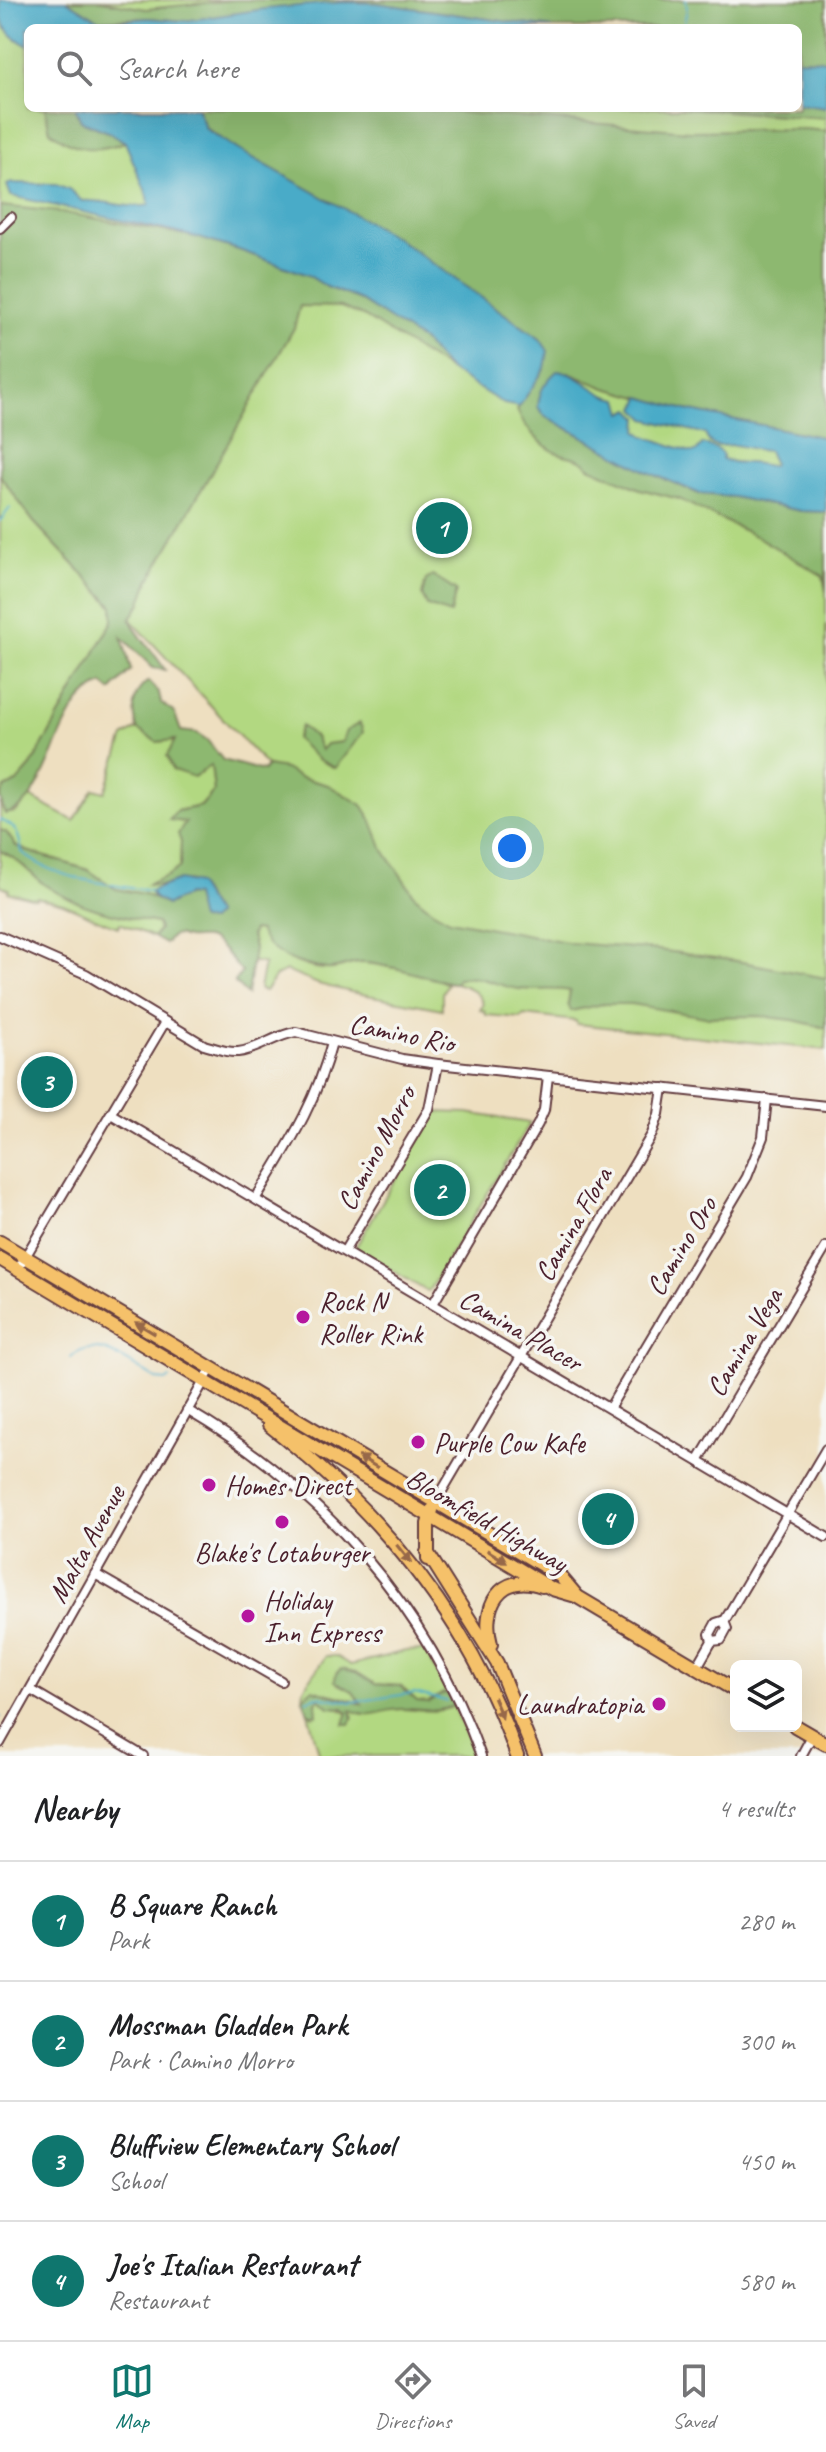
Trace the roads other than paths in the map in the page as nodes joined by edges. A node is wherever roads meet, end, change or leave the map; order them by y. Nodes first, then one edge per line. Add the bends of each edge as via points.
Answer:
1 (11, 217) dead end
2 (0, 228) edge
3 (0, 936) edge
4 (165, 1022) junction
5 (332, 1042) junction
6 (438, 1064) junction
7 (548, 1076) junction
8 (663, 1088) junction
9 (767, 1099) junction
10 (826, 1106) edge
11 (111, 1114) junction
12 (256, 1198) junction
13 (0, 1242) edge
14 (826, 1247) edge
15 (345, 1250) junction
16 (25, 1256) junction
17 (0, 1259) edge
18 (18, 1269) junction
19 (433, 1304) junction
20 (521, 1356) junction
21 (212, 1367) junction
22 (204, 1381) junction
23 (245, 1406) junction
24 (610, 1407) junction
25 (187, 1410) junction
26 (826, 1449) edge
27 (699, 1460) junction
28 (435, 1503) junction
29 (788, 1513) junction
30 (430, 1516) junction
31 (826, 1537) edge
32 (427, 1552) junction
33 (95, 1574) junction
34 (552, 1589) junction
35 (576, 1596) junction
36 (477, 1662) junction
37 (497, 1663) junction
38 (697, 1667) junction
39 (281, 1681) dead end
40 (730, 1687) edge
41 (31, 1690) junction
42 (802, 1730) edge
43 (812, 1736) junction
44 (0, 1743) edge
45 (826, 1744) edge
46 (143, 1756) edge
47 (481, 1756) edge
48 (517, 1756) edge
49 (535, 1756) edge
50 (801, 1756) edge

1 - 2 street
3 - 4 street, Camino Rio via 86,974
4 - 5 street, Camino Rio via 204,1045 238,1052 296,1032
4 - 11 street
5 - 6 street, Camino Rio
5 - 12 street via 310,1109
6 - 7 street, Camino Rio
6 - 15 street, Camino Morro via 429,1109
7 - 8 street, Camino Rio
7 - 19 street via 544,1110 534,1133
8 - 9 street, Camino Rio
8 - 20 street, Camina Flora via 652,1134
9 - 10 street, Camino Rio
9 - 24 street, Camino Oro via 763,1137 747,1177
11 - 12 street, Camina Placer
11 - 16 street
12 - 15 street, Camina Placer
13 - 16 main road, Bloomfield Highway
14 - 27 street, Camina Vega
15 - 19 street, Camina Placer
16 - 18 street
21 -> 16 main road, Bloomfield Highway
17 - 18 main road, Bloomfield Highway
18 - 22 main road, Bloomfield Highway
19 - 20 street, Camina Placer
20 - 24 street, Camina Placer
20 - 28 street, Camina Flora
21 - 22 street, Malta Avenue
28 -> 21 main road, Bloomfield Highway
22 - 23 main road, Bloomfield Highway
22 - 25 street, Malta Avenue
23 - 30 main road, Bloomfield Highway
23 -> 36 main road via 332,1477 383,1529 422,1577
24 - 27 street, Camina Placer
25 - 33 street, Malta Avenue
25 - 47 street via 281,1473 369,1560 436,1657
26 - 29 street
27 - 29 street, Camina Placer
28 - 30 main road
28 - 35 main road, Bloomfield Highway via 560,1576
29 - 31 street, Camina Placer
29 - 38 street via 724,1621 716,1623
30 - 32 main road
30 -> 34 main road, Bloomfield Highway
32 - 36 main road via 432,1580
32 - 37 main road
33 - 39 street
33 - 41 street, Malta Avenue
34 - 35 main road, Bloomfield Highway
34 - 37 main road via 516,1583 494,1598 487,1624
35 - 38 main road
36 -> 48 main road
37 - 49 main road
38 - 40 main road
41 - 44 street, Malta Avenue
41 - 46 street
42 - 43 main road
43 - 45 main road
43 - 50 street

